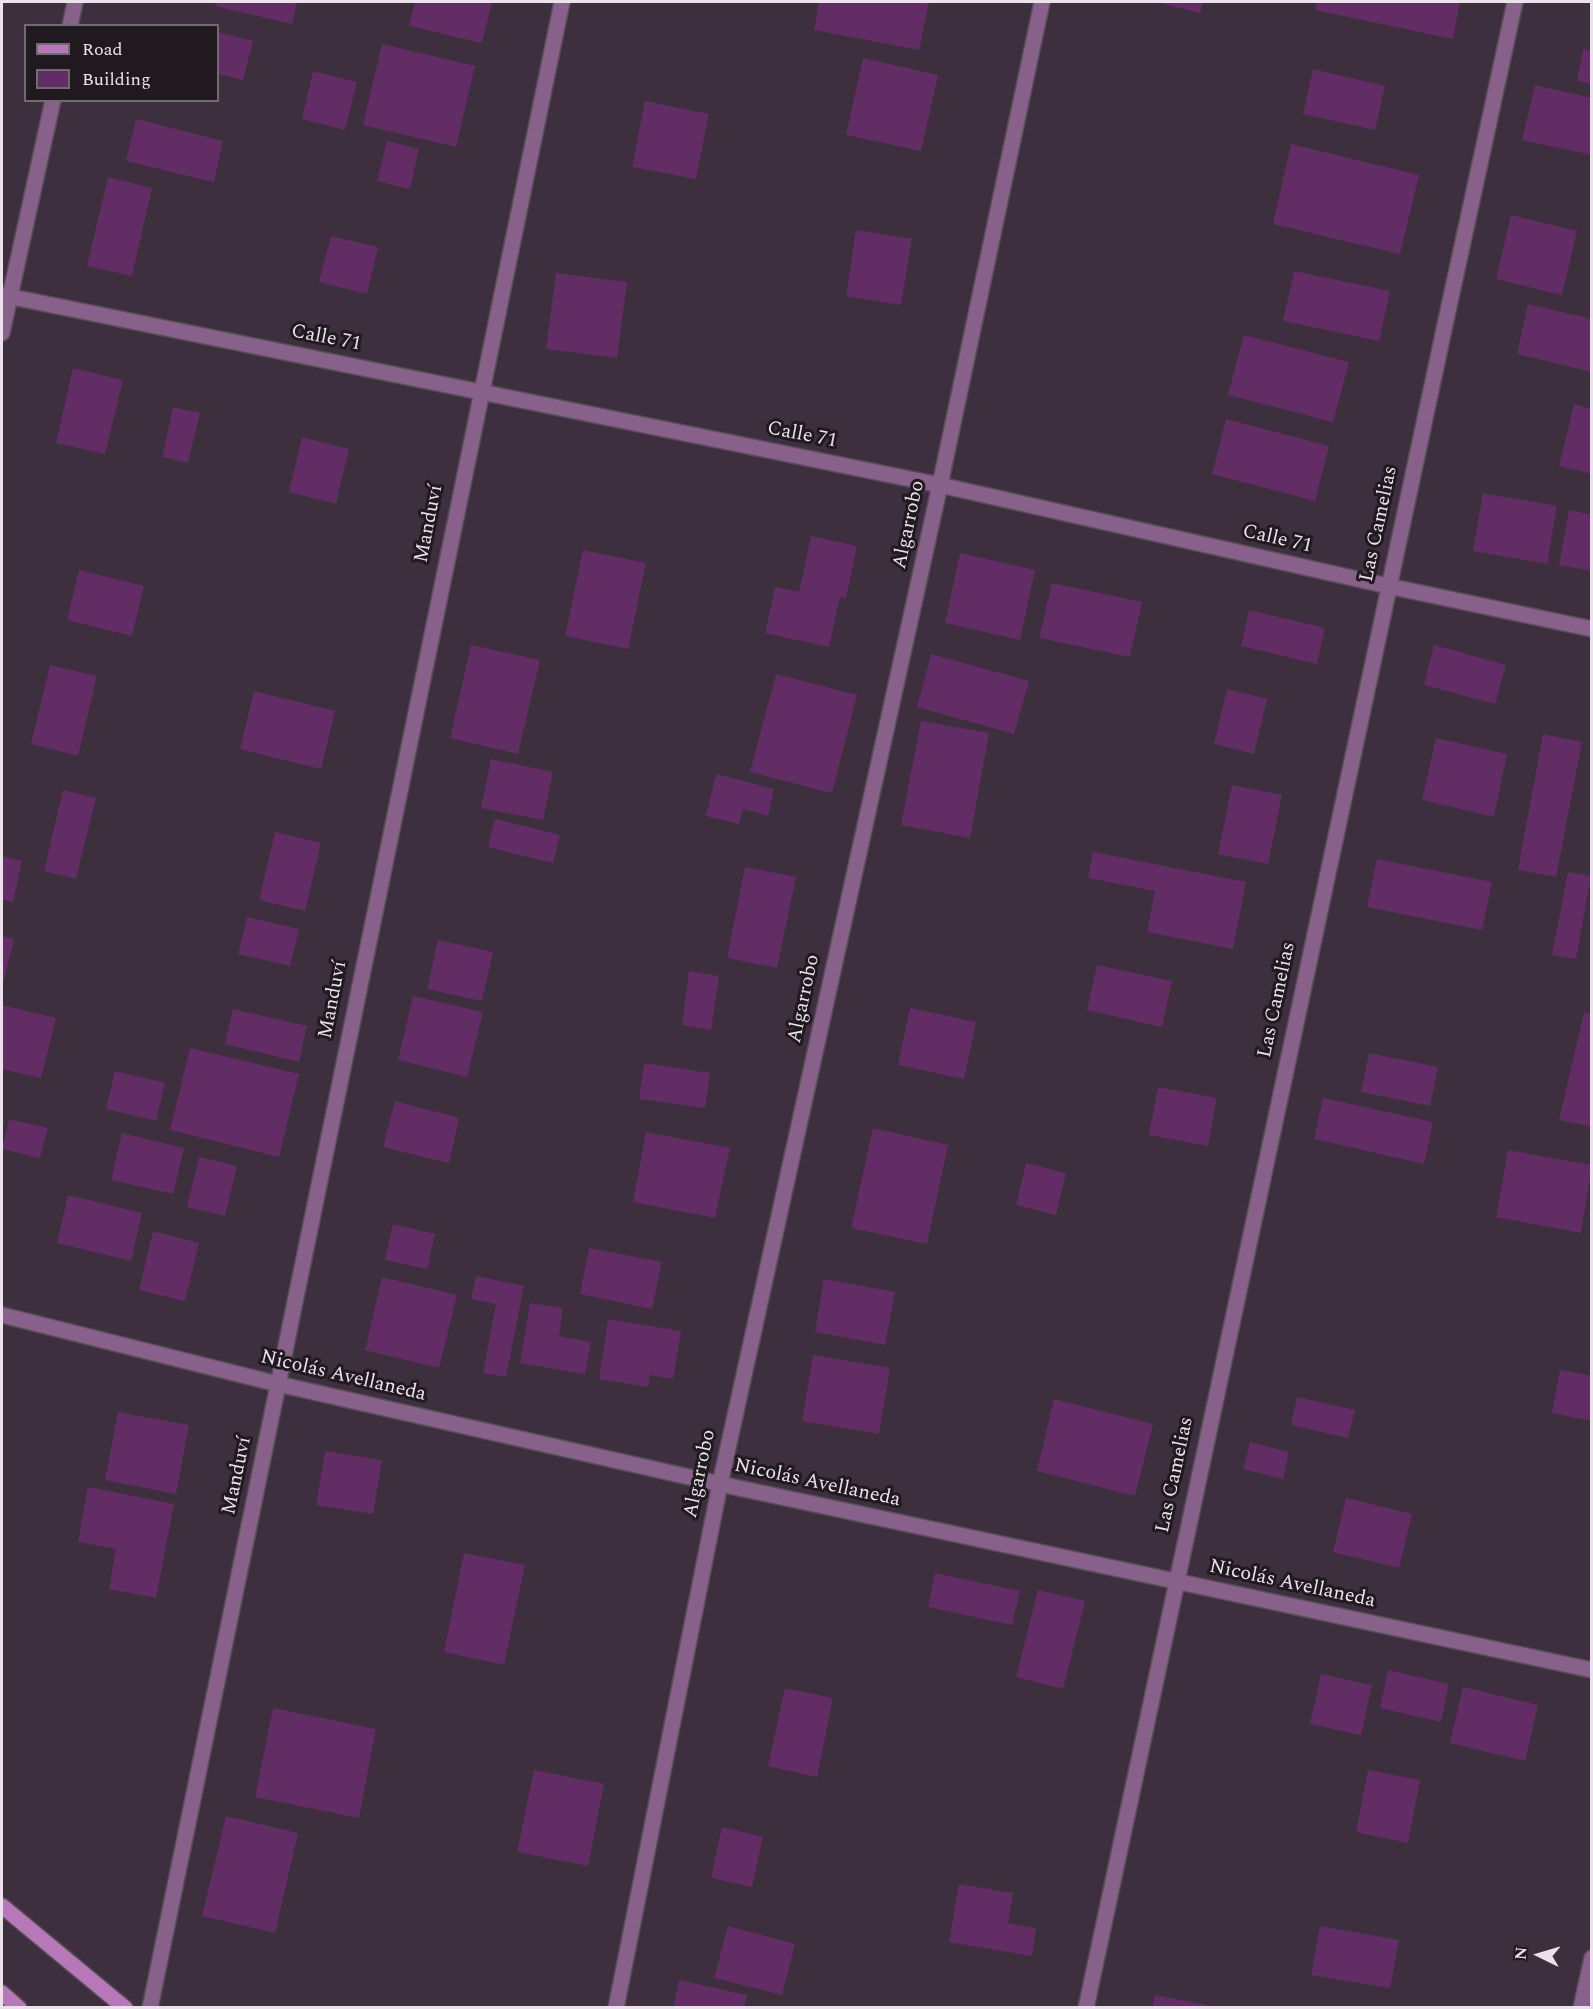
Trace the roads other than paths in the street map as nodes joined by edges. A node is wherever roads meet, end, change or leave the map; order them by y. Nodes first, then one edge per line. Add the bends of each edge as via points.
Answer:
1 (75, 2) edge
2 (562, 2) edge
3 (1042, 2) edge
4 (1515, 2) edge
5 (70, 24) edge
6 (53, 102) edge
7 (5, 296) edge
8 (2, 333) edge
9 (478, 392) junction
10 (940, 485) junction
11 (1388, 586) junction
12 (1592, 629) edge
13 (2, 1315) edge
14 (278, 1384) junction
15 (720, 1484) junction
16 (1175, 1582) junction
17 (1592, 1670) edge
18 (2, 1906) edge
19 (1592, 1958) edge
20 (2, 1993) edge
21 (20, 2007) edge
22 (125, 2007) edge
23 (150, 2007) edge
24 (616, 2007) edge
25 (1086, 2007) edge
26 (1581, 2007) edge

1 - 5 street
2 - 9 street, Manduví
3 - 10 street, Algarrobo
4 - 11 street, Las Camelias
6 - 7 street
7 - 8 street
7 - 9 street, Calle 71
9 - 10 street, Calle 71
9 - 14 street, Manduví
10 - 11 street, Calle 71
10 - 15 street, Algarrobo
11 - 12 street, Calle 71
11 - 16 street, Las Camelias
13 - 14 street, Nicolás Avellaneda
14 - 15 street, Nicolás Avellaneda
14 - 23 street, Manduví
15 - 16 street, Nicolás Avellaneda
15 - 24 street, Algarrobo
16 - 17 street, Nicolás Avellaneda
16 - 25 street, Las Camelias
18 - 22 main road
19 - 26 street
20 - 21 main road

